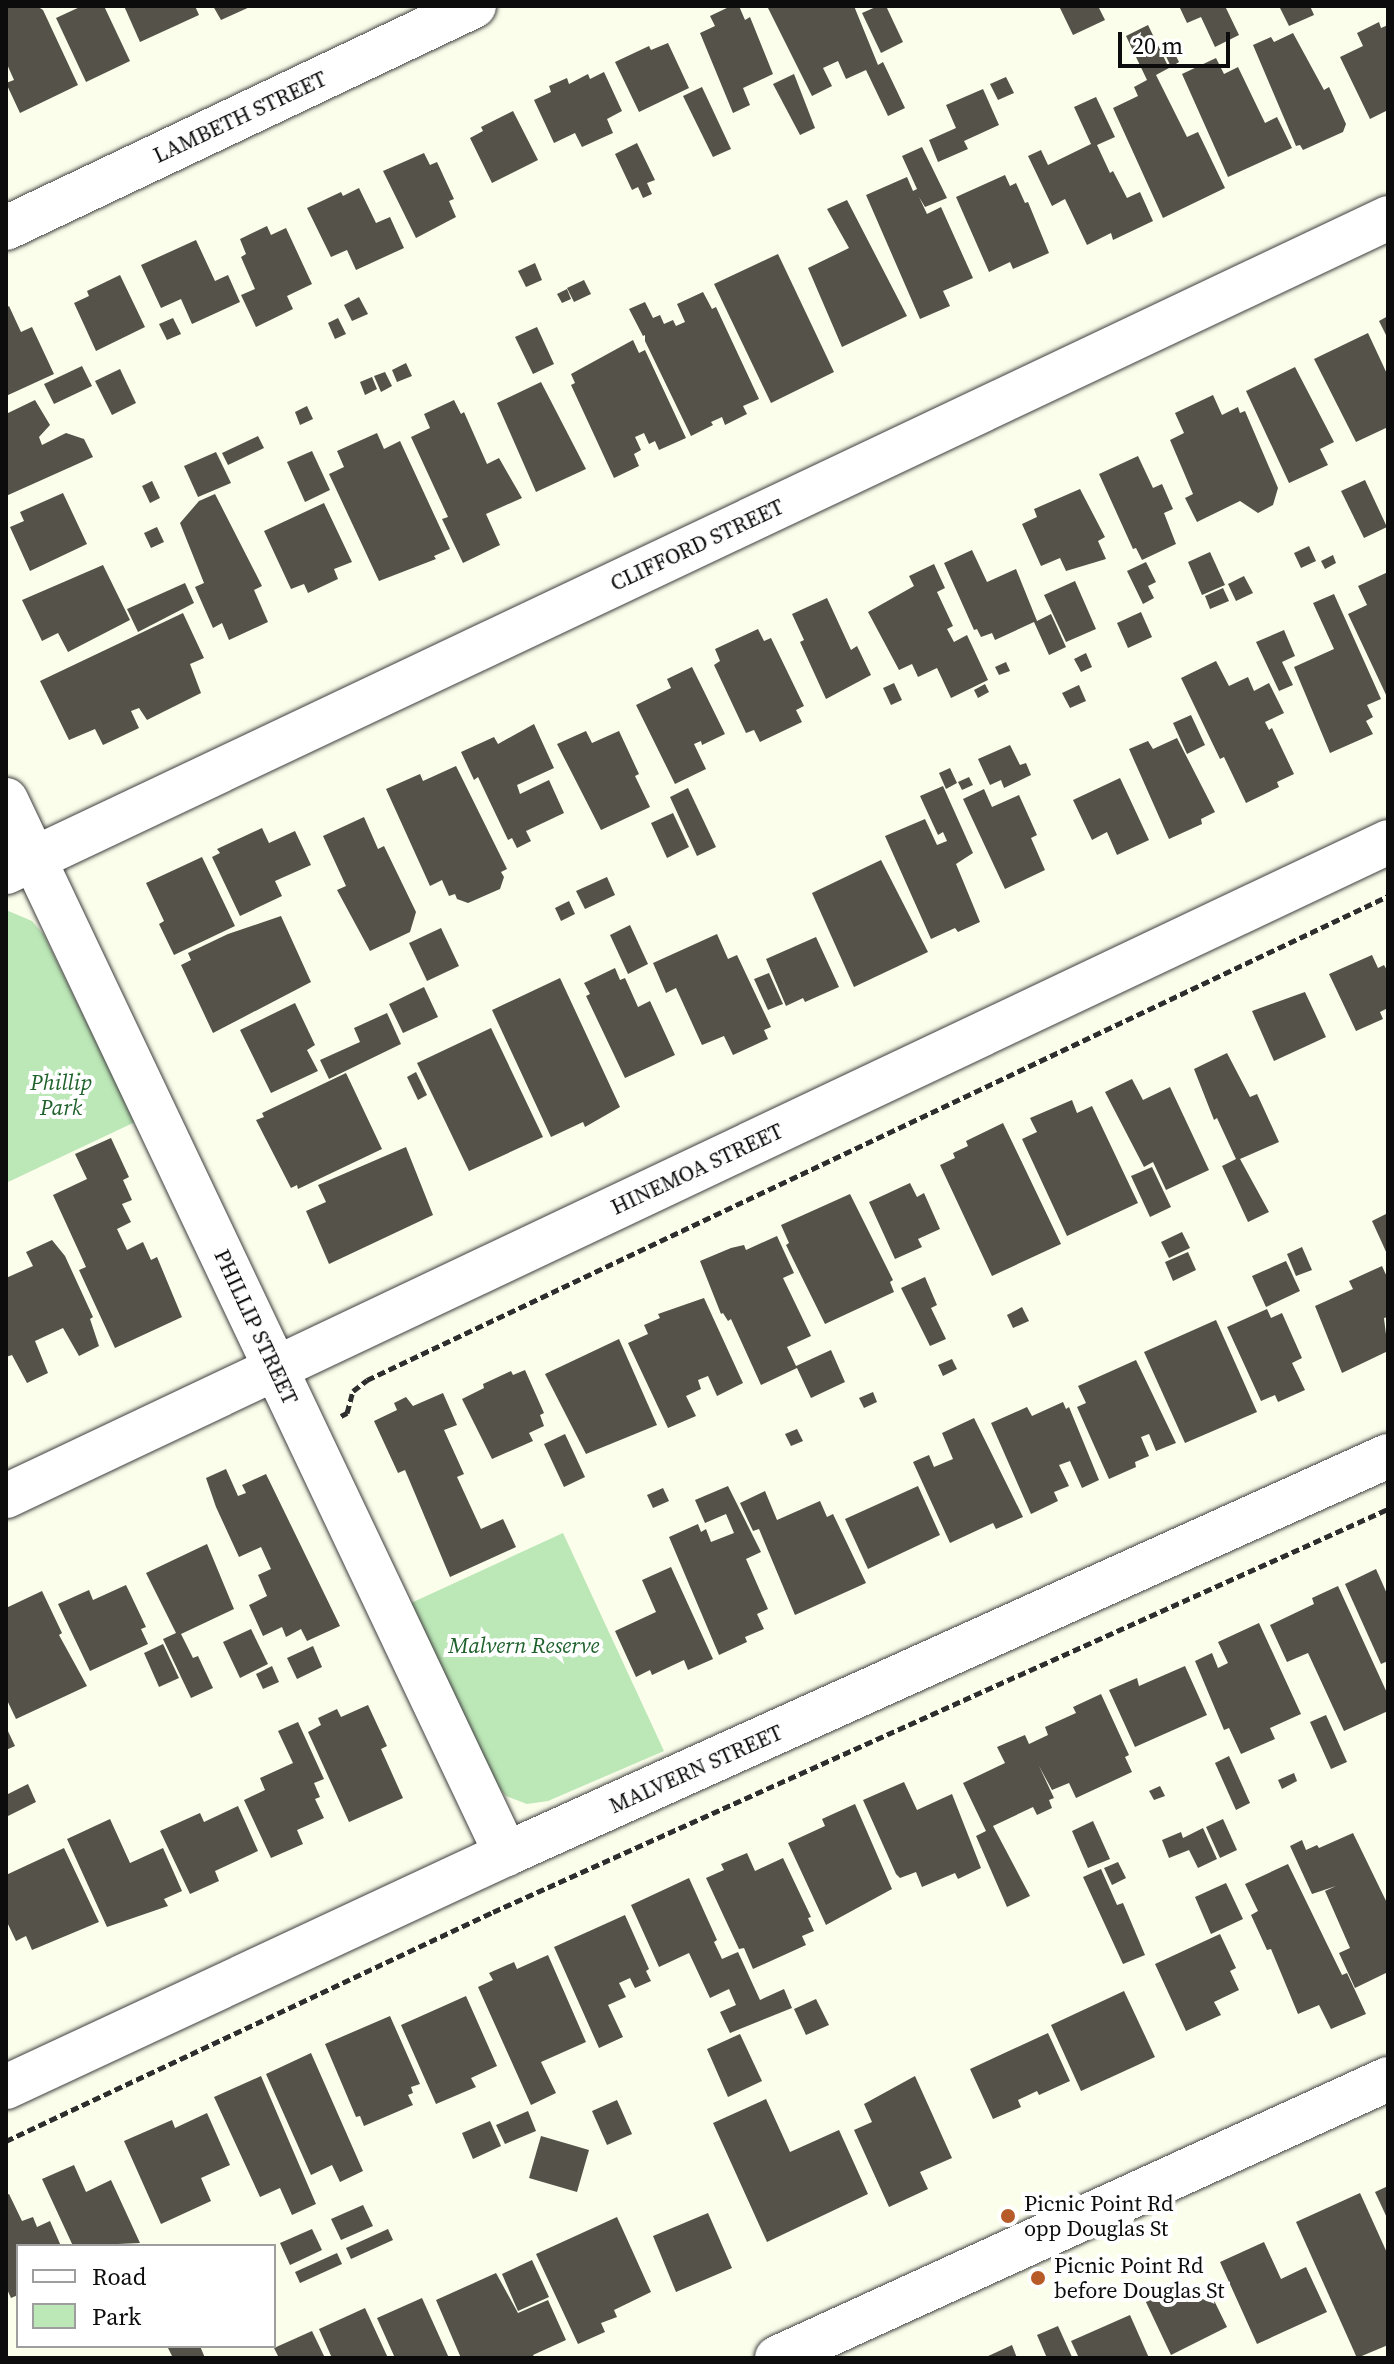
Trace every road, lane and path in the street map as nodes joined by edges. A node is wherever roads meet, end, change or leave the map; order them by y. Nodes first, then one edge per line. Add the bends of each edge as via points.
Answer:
1 (474, 6) edge
2 (1388, 218) edge
3 (6, 228) edge
4 (6, 800) edge
5 (1388, 842) edge
6 (20, 866) edge
7 (1388, 896) edge
8 (275, 1369) junction
9 (332, 1420) dead end
10 (1388, 1456) edge
11 (6, 1496) edge
12 (1388, 1509) edge
13 (506, 1854) junction
14 (1388, 2079) edge
15 (6, 2087) edge
16 (6, 2141) edge
17 (777, 2358) edge

1 - 3 street, LAMBETH STREET
2 - 6 street, CLIFFORD STREET
4 - 6 street, PHILLIP STREET
5 - 8 street, HINEMOA STREET
6 - 8 street, PHILLIP STREET
7 - 9 path via 367,1380 353,1391 347,1413
8 - 11 street, HINEMOA STREET
8 - 13 street, PHILLIP STREET
10 - 13 street, MALVERN STREET
12 - 16 path via 493,1912
13 - 15 street, MALVERN STREET
14 - 17 street

